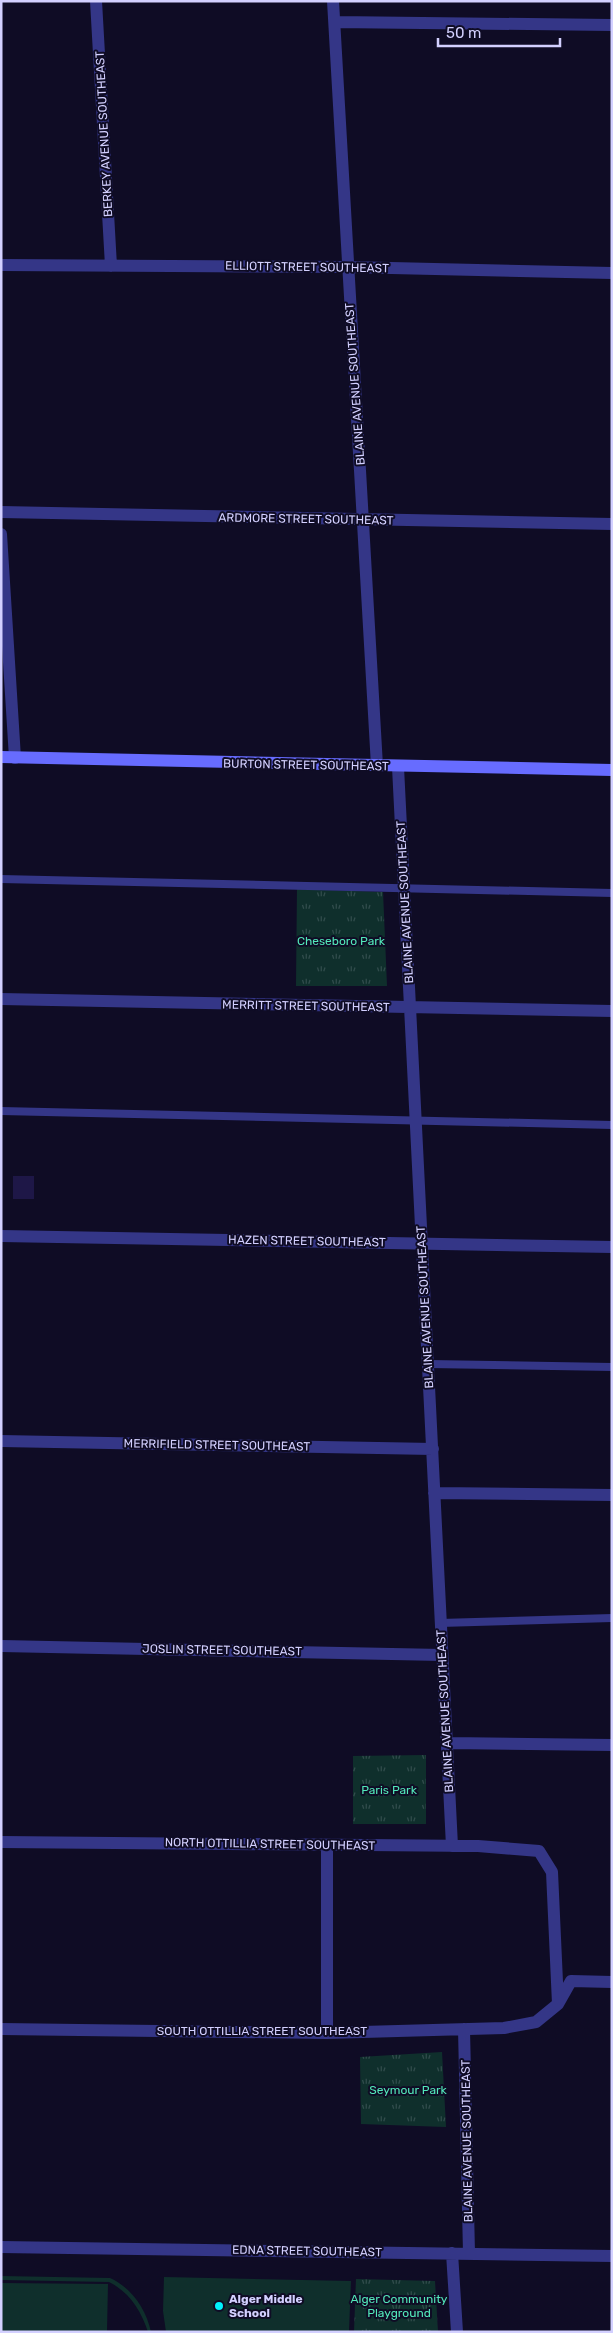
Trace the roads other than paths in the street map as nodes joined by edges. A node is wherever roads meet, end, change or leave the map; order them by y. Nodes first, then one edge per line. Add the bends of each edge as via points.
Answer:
1 (96, 1) edge
2 (333, 1) edge
3 (335, 22) junction
4 (612, 25) edge
5 (1, 265) edge
6 (111, 266) junction
7 (348, 267) junction
8 (612, 273) edge
9 (1, 512) edge
10 (363, 520) junction
11 (612, 524) edge
12 (1, 534) edge
13 (1, 757) edge
14 (15, 758) junction
15 (377, 766) junction
16 (398, 767) junction
17 (612, 770) edge
18 (1, 879) edge
19 (404, 888) junction
20 (612, 893) edge
21 (1, 999) edge
22 (410, 1008) junction
23 (612, 1011) edge
24 (1, 1111) edge
25 (415, 1121) junction
26 (612, 1125) edge
27 (1, 1236) edge
28 (421, 1243) junction
29 (612, 1247) edge
30 (428, 1364) junction
31 (612, 1368) edge
32 (1, 1441) edge
33 (433, 1449) junction
34 (434, 1493) junction
35 (612, 1495) edge
36 (612, 1618) edge
37 (440, 1623) junction
38 (1, 1646) edge
39 (442, 1655) junction
40 (448, 1743) junction
41 (612, 1745) edge
42 (1, 1842) edge
43 (327, 1845) junction
44 (452, 1846) junction
45 (612, 1982) edge
46 (558, 2004) junction
47 (1, 2029) edge
48 (464, 2029) junction
49 (327, 2033) junction
50 (1, 2247) edge
51 (452, 2253) junction
52 (469, 2253) junction
53 (612, 2256) edge
54 (457, 2332) edge

1 - 6 street, BERKEY AVENUE SOUTHEAST
2 - 3 street, BLAINE AVENUE SOUTHEAST
3 - 4 street
3 - 7 street, BLAINE AVENUE SOUTHEAST
5 - 6 street, ELLIOTT STREET SOUTHEAST
6 - 7 street, ELLIOTT STREET SOUTHEAST
7 - 8 street, ELLIOTT STREET SOUTHEAST
7 - 10 street, BLAINE AVENUE SOUTHEAST
9 - 10 street, ARDMORE STREET SOUTHEAST
10 - 11 street, ARDMORE STREET SOUTHEAST
10 - 15 street, BLAINE AVENUE SOUTHEAST
12 - 14 street
13 - 14 main road, BURTON STREET SOUTHEAST
14 - 15 main road, BURTON STREET SOUTHEAST
15 - 16 main road, BURTON STREET SOUTHEAST
16 - 17 main road, BURTON STREET SOUTHEAST
16 - 19 street, BLAINE AVENUE SOUTHEAST
18 - 19 lane
19 - 20 lane
19 - 22 street, BLAINE AVENUE SOUTHEAST
21 - 22 street, MERRITT STREET SOUTHEAST
22 - 23 street, MERRITT STREET SOUTHEAST
22 - 25 street, BLAINE AVENUE SOUTHEAST
24 - 25 lane
25 - 26 lane
25 - 28 street, BLAINE AVENUE SOUTHEAST
27 - 28 street, HAZEN STREET SOUTHEAST
28 - 29 street, HAZEN STREET SOUTHEAST
28 - 30 street, BLAINE AVENUE SOUTHEAST
30 - 31 lane
30 - 33 street, BLAINE AVENUE SOUTHEAST
32 - 33 street, MERRIFIELD STREET SOUTHEAST
33 - 34 street, BLAINE AVENUE SOUTHEAST
34 - 35 street
34 - 37 street, BLAINE AVENUE SOUTHEAST
36 - 37 lane
37 - 39 street, BLAINE AVENUE SOUTHEAST
38 - 39 street, JOSLIN STREET SOUTHEAST
39 - 40 street, BLAINE AVENUE SOUTHEAST
40 - 41 street
40 - 44 street, BLAINE AVENUE SOUTHEAST
42 - 43 street, NORTH OTTILLIA STREET SOUTHEAST
43 - 44 street, NORTH OTTILLIA STREET SOUTHEAST
43 - 49 street
44 - 46 street, NORTH OTTILLIA STREET SOUTHEAST via 540,1851 552,1872
45 - 46 street via 571,1981
46 - 48 street, SOUTH OTTILLIA STREET SOUTHEAST via 536,2022 523,2026
47 - 49 street, SOUTH OTTILLIA STREET SOUTHEAST
48 - 49 street, SOUTH OTTILLIA STREET SOUTHEAST
48 - 52 street, BLAINE AVENUE SOUTHEAST
50 - 51 street, EDNA STREET SOUTHEAST
51 - 52 street, EDNA STREET SOUTHEAST
51 - 54 street
52 - 53 street, EDNA STREET SOUTHEAST

